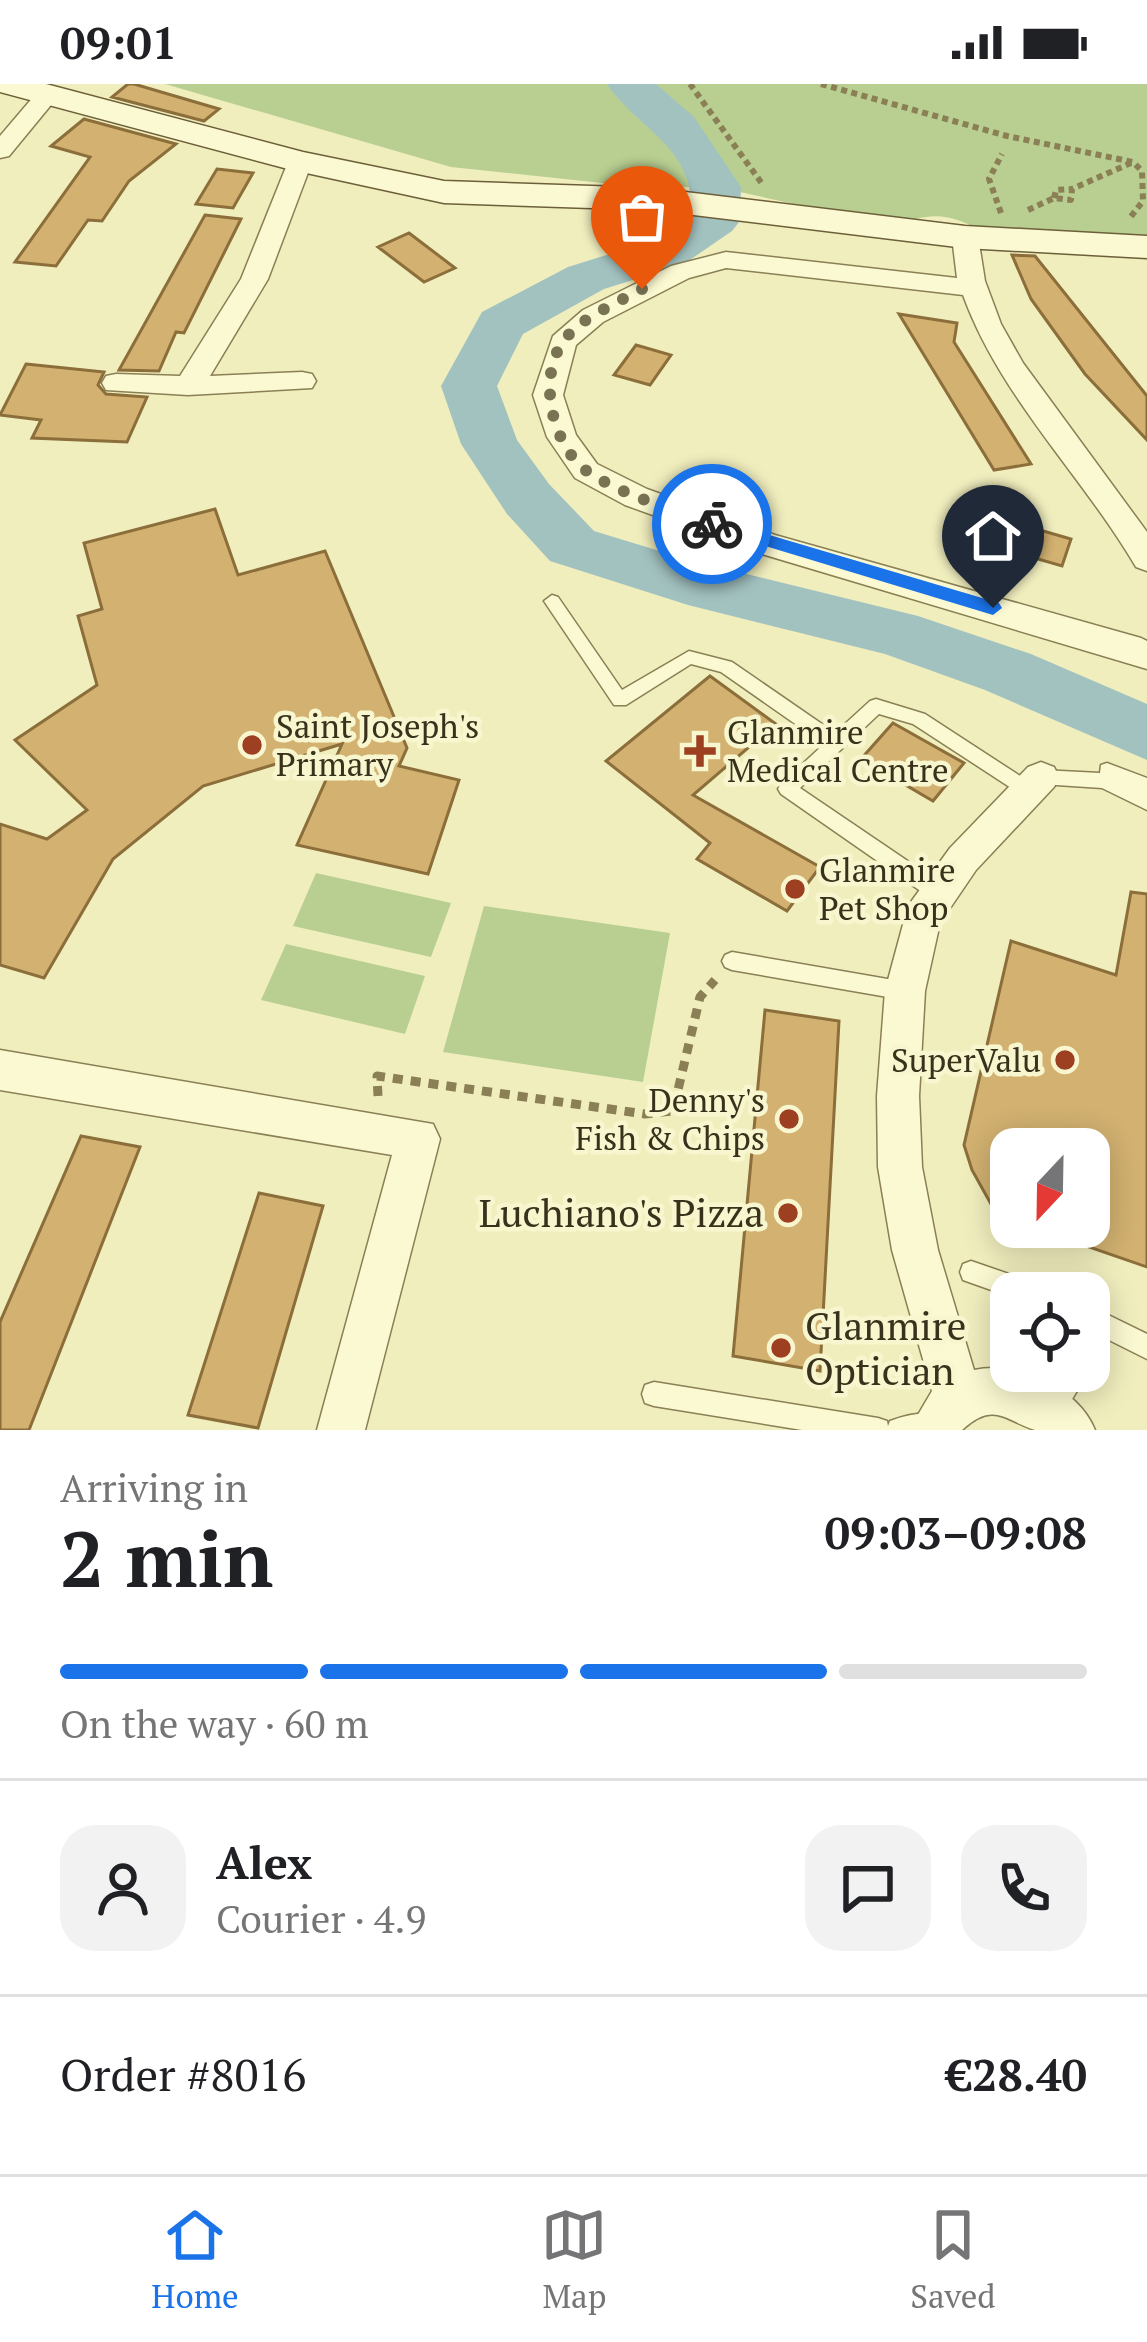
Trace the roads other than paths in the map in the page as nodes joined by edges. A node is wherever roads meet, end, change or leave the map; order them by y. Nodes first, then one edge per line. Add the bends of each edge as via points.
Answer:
1 (8, 84) edge
2 (48, 94) junction
3 (0, 151) edge
4 (300, 162) junction
5 (964, 237) junction
6 (1147, 247) edge
7 (972, 288) junction
8 (302, 381) dead end
9 (116, 383) dead end
10 (188, 386) junction
11 (1147, 559) edge
12 (553, 601) dead end
13 (1141, 640) edge
14 (836, 743) junction
15 (1035, 783) junction
16 (1147, 786) edge
17 (1147, 802) edge
18 (939, 893) junction
19 (732, 961) road end
20 (905, 991) junction
21 (0, 1070) edge
22 (971, 1273) dead end
23 (990, 1279) edge
24 (1110, 1332) edge
25 (1147, 1347) edge
26 (654, 1394) dead end
27 (1066, 1404) edge
28 (931, 1421) edge
29 (341, 1430) edge
30 (878, 1430) edge

1 - 2 street
2 - 3 street
2 - 4 street
4 - 5 street via 444,192 756,199
4 - 10 street via 268,259
5 - 6 street
5 - 7 street
7 - 11 street via 1002,352
7 - 13 street via 726,260 680,272 593,316 563,342 548,395 562,437 586,471 636,497 766,544
8 - 10 street
9 - 10 street
12 - 14 lane via 620,700 688,657 726,667
14 - 15 lane via 876,706 919,719
14 - 18 lane via 787,789
15 - 16 lane via 1107,770
15 - 17 lane via 1104,782
15 - 18 street
18 - 20 street via 922,919
19 - 20 lane
20 - 28 street via 900,1167
21 - 29 street via 418,1139
22 - 23 lane
24 - 25 lane
26 - 30 lane
27 - 28 street via 980,1391

